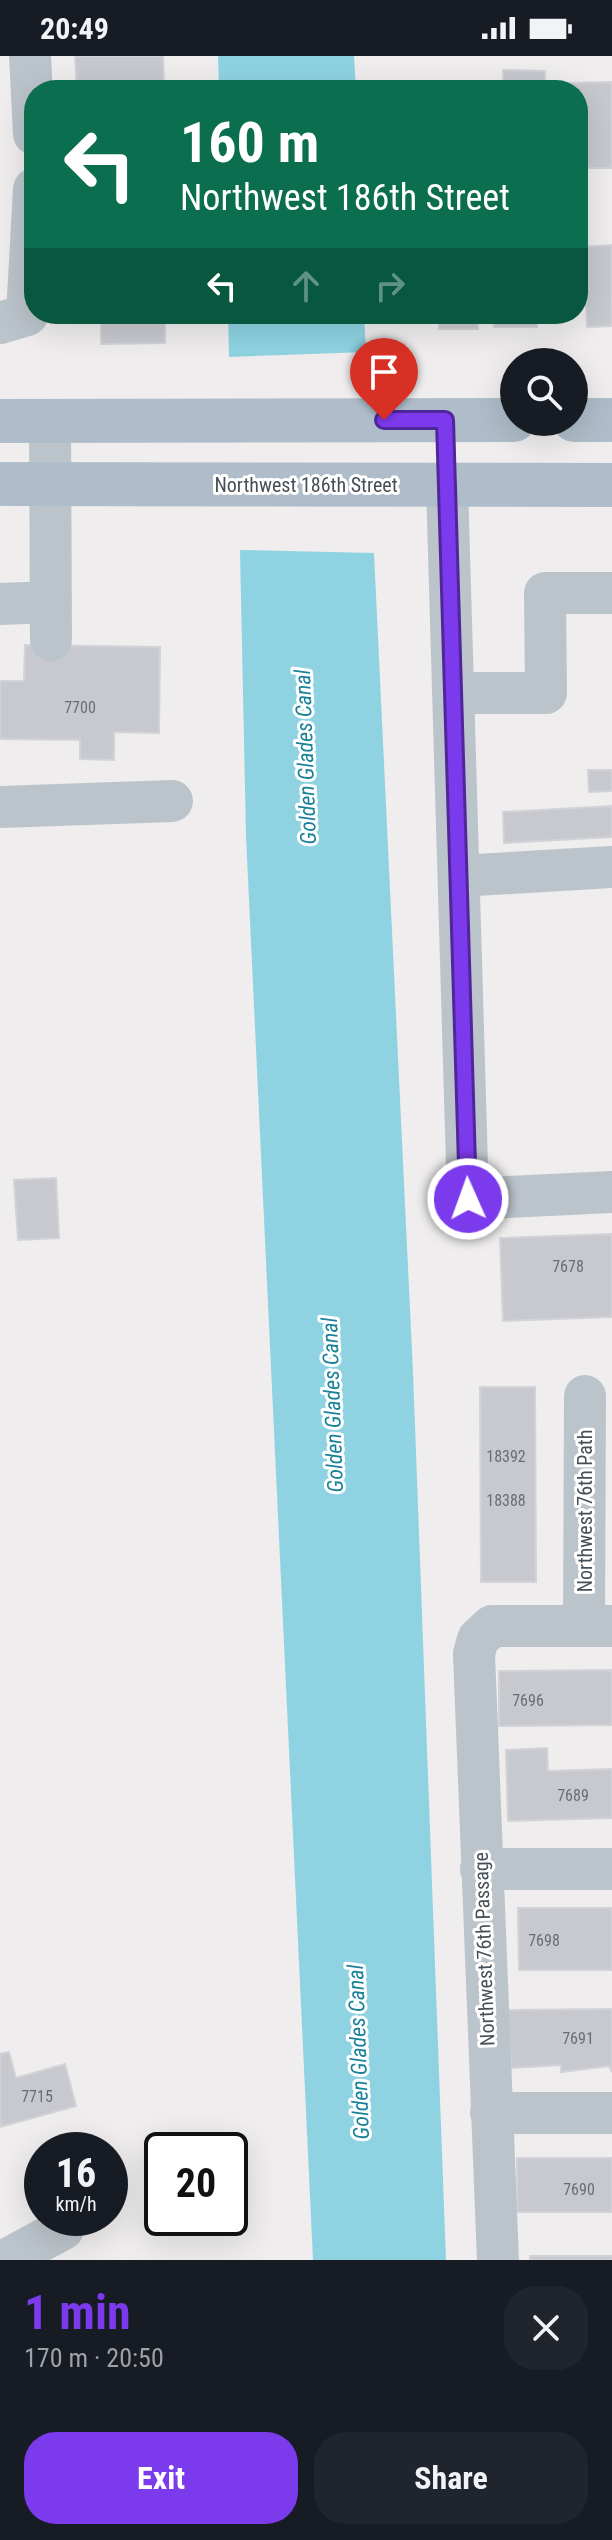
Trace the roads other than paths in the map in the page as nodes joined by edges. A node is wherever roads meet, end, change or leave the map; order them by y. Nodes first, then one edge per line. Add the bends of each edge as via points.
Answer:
1 (30, 56) edge
2 (31, 80) edge
3 (24, 316) edge
4 (0, 323) edge
5 (445, 420) junction
6 (500, 420) edge
7 (588, 420) edge
8 (612, 420) edge
9 (0, 421) edge
10 (50, 421) junction
11 (0, 484) edge
12 (52, 484) junction
13 (447, 485) junction
14 (612, 485) edge
15 (612, 593) edge
16 (0, 604) edge
17 (453, 693) junction
18 (172, 801) dead end
19 (0, 807) edge
20 (612, 867) edge
21 (459, 876) junction
22 (612, 1192) edge
23 (585, 1396) dead end
24 (598, 1626) edge
25 (481, 1869) junction
26 (612, 1869) edge
27 (491, 2113) junction
28 (612, 2113) edge
29 (50, 2236) edge
30 (6, 2260) edge
31 (498, 2260) edge

1 - 2 street
3 - 4 street
5 - 6 main road
5 - 10 main road
5 - 13 main road
7 - 8 main road
9 - 10 main road
10 - 12 street
11 - 12 main road, Northwest 186th Street
12 - 13 main road, Northwest 186th Street
12 - 16 street via 51,621
13 - 14 main road, Northwest 186th Street
13 - 17 street
15 - 17 street via 545,593 546,693
17 - 21 street
18 - 19 street
20 - 21 street
21 - 22 street via 468,1199
23 - 24 street, Northwest 76th Path
24 - 25 street, Northwest 76th Passage via 492,1626 478,1639 474,1654
25 - 26 street
25 - 27 street, Northwest 76th Passage
27 - 28 street
27 - 31 street, Northwest 76th Passage
29 - 30 street

